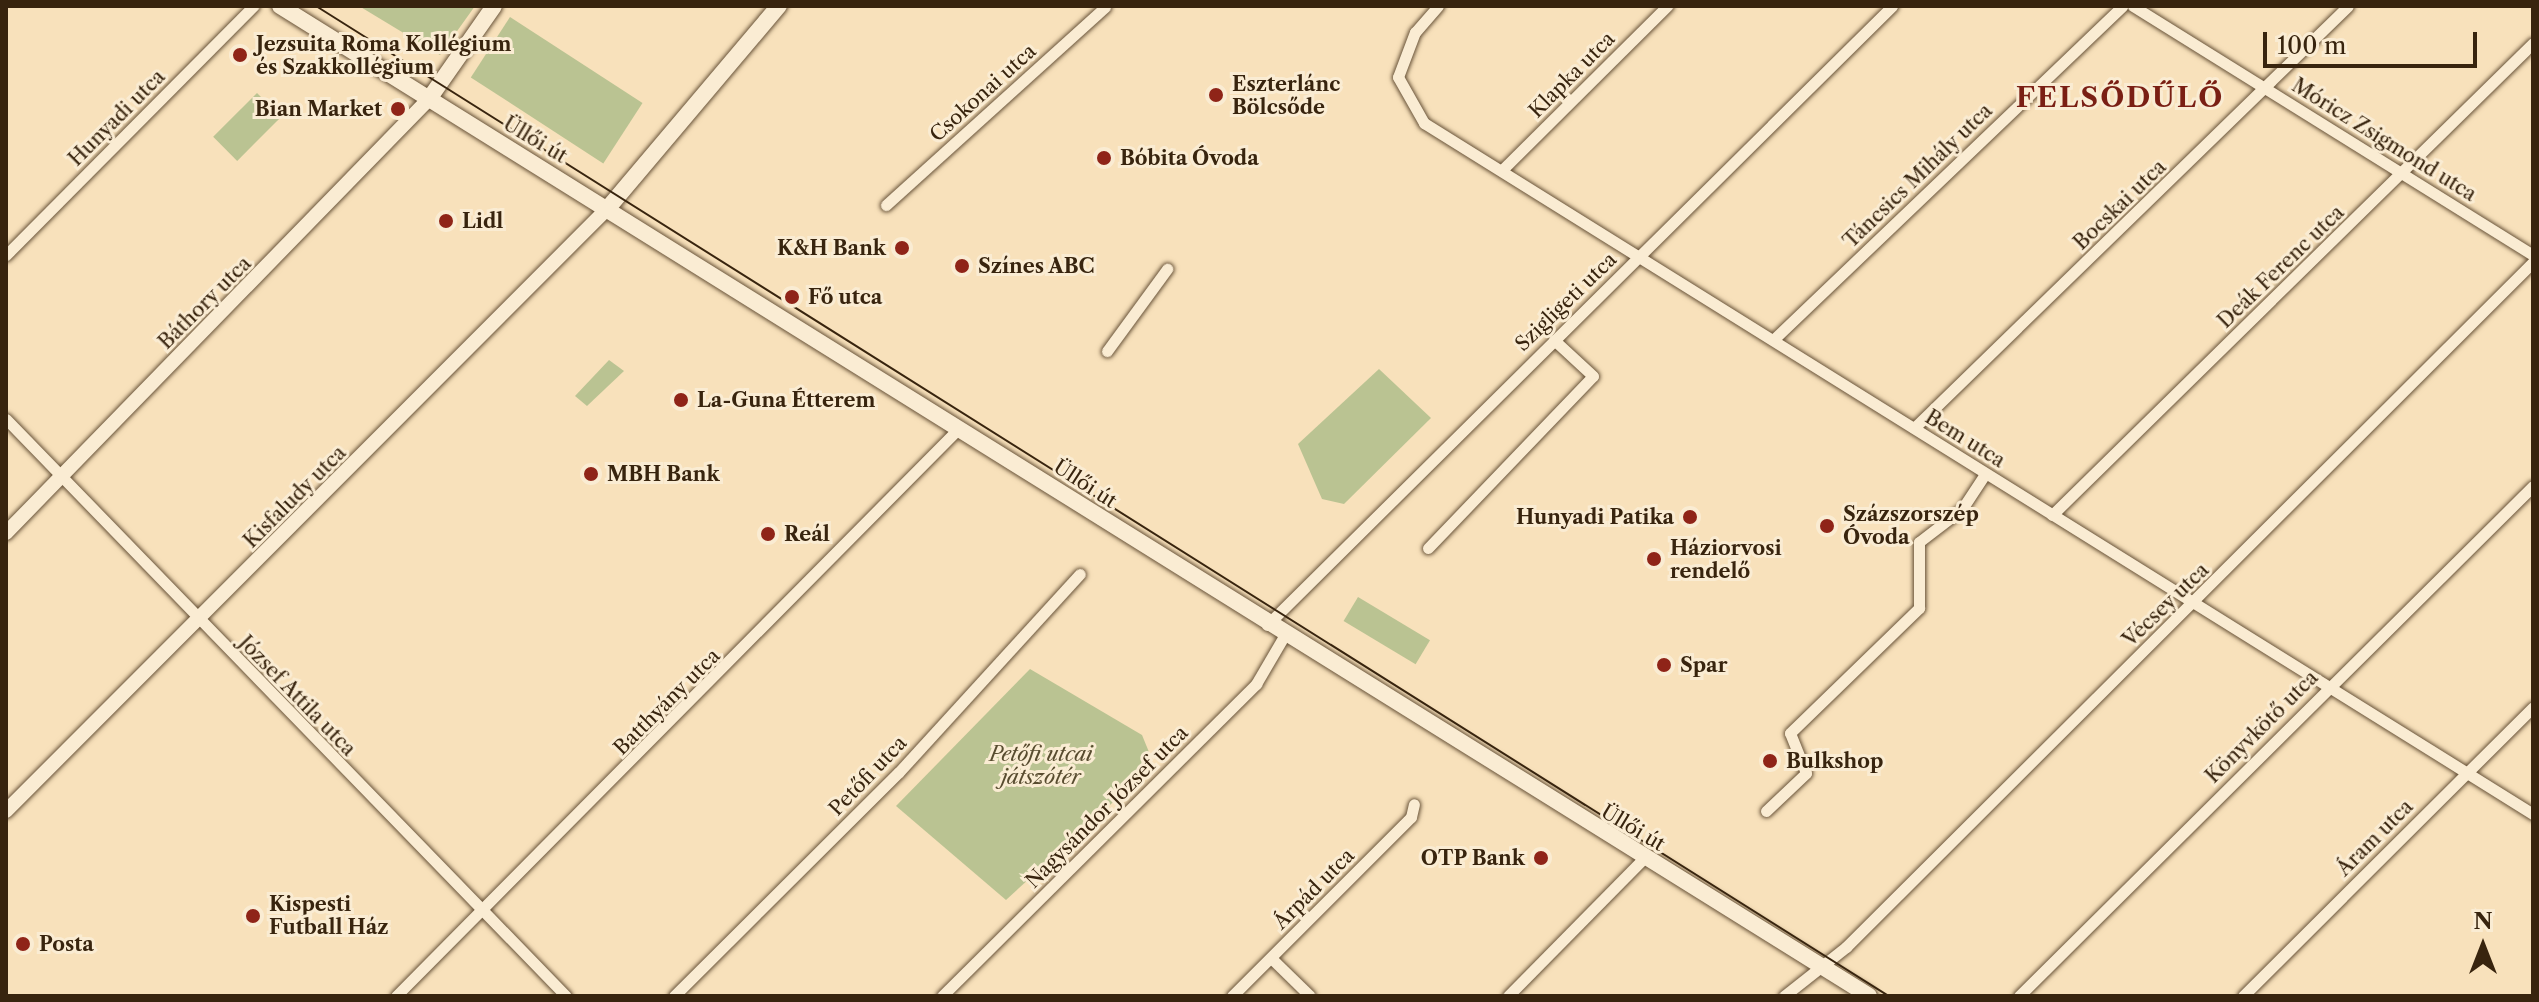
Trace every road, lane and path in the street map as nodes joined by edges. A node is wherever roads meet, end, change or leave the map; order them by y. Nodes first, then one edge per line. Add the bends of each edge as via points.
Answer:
1 (253, 6) edge
2 (280, 6) edge
3 (494, 6) edge
4 (779, 6) edge
5 (1438, 6) edge
6 (1667, 6) edge
7 (1892, 6) edge
8 (2122, 6) edge
9 (2133, 6) edge
10 (2348, 6) edge
11 (1105, 7) edge
12 (2533, 43) edge
13 (2267, 89) junction
14 (429, 99) junction
15 (1502, 170) junction
16 (2404, 173) junction
17 (886, 205) dead end
18 (608, 208) junction
19 (6, 255) edge
20 (2533, 255) edge
21 (1638, 258) junction
22 (2533, 262) edge
23 (1167, 269) dead end
24 (1554, 340) junction
25 (1773, 340) junction
26 (1107, 351) dead end
27 (6, 419) edge
28 (959, 428) junction
29 (1914, 428) junction
30 (1985, 474) junction
31 (61, 478) junction
32 (2533, 486) edge
33 (2052, 515) junction
34 (6, 533) edge
35 (1428, 548) dead end
36 (1080, 574) dead end
37 (2193, 604) junction
38 (196, 619) junction
39 (1267, 625) junction
40 (1284, 636) junction
41 (2328, 686) junction
42 (2533, 707) edge
43 (2466, 772) junction
44 (1414, 804) dead end
45 (6, 811) edge
46 (1766, 811) dead end
47 (2533, 814) edge
48 (1644, 858) junction
49 (483, 909) junction
50 (1271, 958) junction
51 (1816, 963) junction
52 (396, 996) edge
53 (566, 996) edge
54 (674, 996) edge
55 (942, 996) edge
56 (1232, 996) edge
57 (1310, 996) edge
58 (1508, 996) edge
59 (1784, 996) edge
60 (1869, 996) edge
61 (2019, 996) edge
62 (2243, 996) edge

1 - 19 street, Hunyadi utca
2 - 14 main road, Üllői út
3 - 14 main road
4 - 18 main road
5 - 15 street, Bem utca via 1415,32 1398,77 1417,116
6 - 15 street, Klapka utca
7 - 21 street, Szigligeti utca
8 - 25 street, Táncsics Mihály utca
9 - 13 street, Móricz Zsigmond utca
10 - 13 street, Bocskai utca
11 - 17 street, Csokonai utca
12 - 16 street, Deák Ferenc utca
13 - 16 street, Móricz Zsigmond utca
13 - 29 street, Bocskai utca
14 - 18 main road, Üllői út
14 - 31 street, Báthory utca
15 - 21 street, Bem utca
16 - 20 street, Móricz Zsigmond utca
16 - 33 street, Deák Ferenc utca
18 - 28 main road, Üllői út
18 - 38 street, Kisfaludy utca
21 - 24 street, Szigligeti utca
21 - 25 street, Bem utca
22 - 37 street, Vécsey utca
23 - 26 street
24 - 35 street via 1593,376
24 - 39 street, Szigligeti utca
25 - 29 street, Bem utca
27 - 31 street, József Attila utca
28 - 39 main road, Üllői út
28 - 49 street, Batthyány utca
29 - 30 street, Bem utca
30 - 33 street, Bem utca
30 - 46 street via 1962,509 1919,542 1919,608 1790,733 1806,773
31 - 34 street, Báthory utca
31 - 38 street, József Attila utca
32 - 41 street, Könyvkötő utca
33 - 37 street, Bem utca
36 - 54 street, Petőfi utca via 899,772
37 - 41 street, Bem utca
37 - 51 street, Vécsey utca via 1838,954
38 - 45 street, Kisfaludy utca
38 - 49 street, József Attila utca
39 - 40 main road, Üllői út
40 - 48 main road, Üllői út
40 - 55 street, Nagysándor József utca via 1256,684
41 - 43 street, Bem utca
41 - 61 street, Könyvkötő utca
42 - 43 street, Áram utca
43 - 47 street, Bem utca
43 - 62 street, Áram utca
44 - 50 street, Árpád utca via 1411,817
48 - 51 main road, Üllői út
48 - 58 street
49 - 52 street, Batthyány utca
49 - 53 street, József Attila utca
50 - 56 street, Árpád utca
50 - 57 street
51 - 59 street, Vécsey utca
51 - 60 main road, Üllői út

